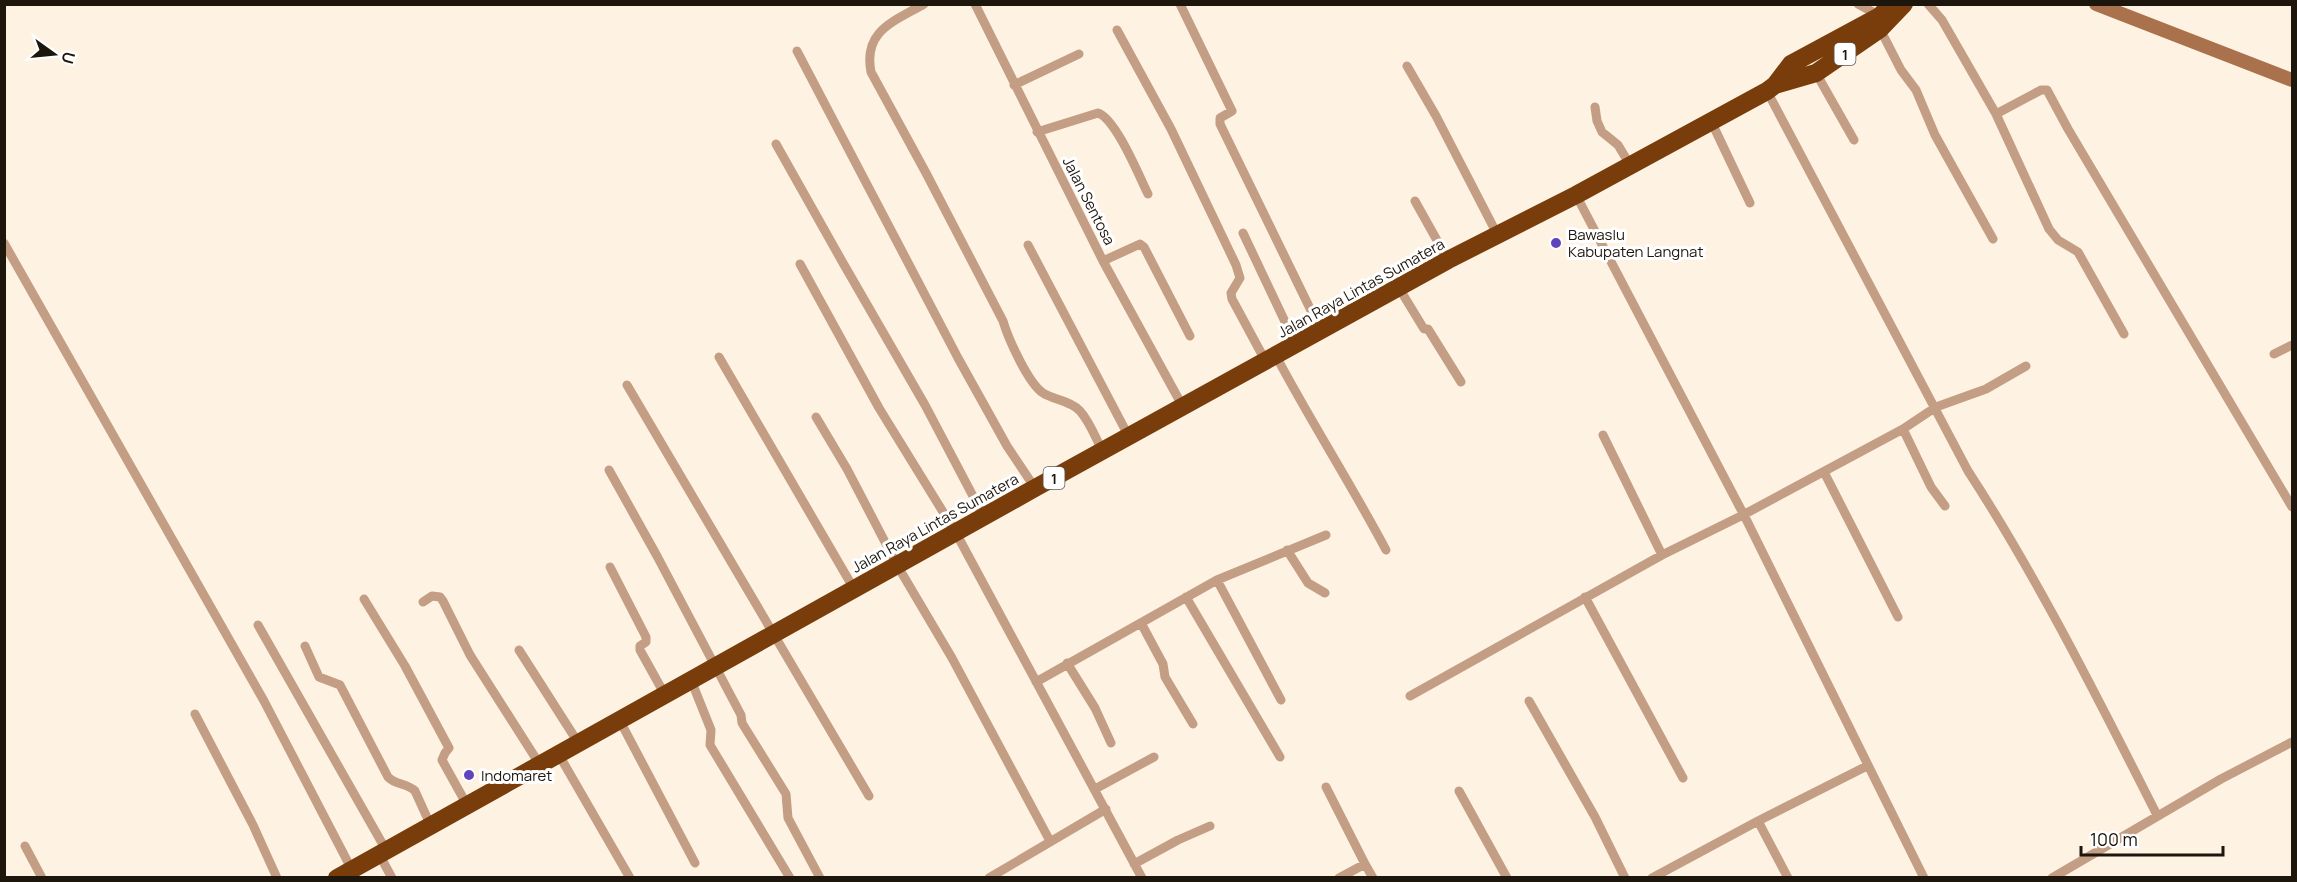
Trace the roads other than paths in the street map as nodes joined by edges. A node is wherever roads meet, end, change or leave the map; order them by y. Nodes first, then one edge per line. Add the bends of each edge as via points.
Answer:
1 (924, 4) edge
2 (975, 4) edge
3 (1180, 4) edge
4 (1858, 4) edge
5 (1904, 4) edge
6 (1928, 4) edge
7 (2096, 4) edge
8 (1884, 16) edge
9 (1117, 30) dead end
10 (797, 51) dead end
11 (1079, 54) dead end
12 (1407, 66) dead end
13 (1816, 73) junction
14 (2292, 80) edge
15 (1014, 85) junction
16 (1771, 88) junction
17 (1595, 107) dead end
18 (1996, 114) junction
19 (1711, 121) junction
20 (1037, 132) junction
21 (1854, 140) dead end
22 (776, 144) dead end
23 (1630, 165) junction
24 (1148, 194) dead end
25 (1576, 195) junction
26 (1415, 201) dead end
27 (1750, 203) dead end
28 (1243, 233) dead end
29 (1497, 234) junction
30 (1993, 239) dead end
31 (4, 243) edge
32 (1028, 245) dead end
33 (1449, 260) junction
34 (1103, 261) junction
35 (800, 264) dead end
36 (1400, 288) junction
37 (1321, 331) junction
38 (2124, 334) dead end
39 (1190, 336) dead end
40 (1296, 345) junction
41 (2292, 345) edge
42 (2274, 354) dead end
43 (719, 357) dead end
44 (1271, 359) junction
45 (2026, 366) dead end
46 (1461, 382) dead end
47 (627, 385) dead end
48 (1184, 407) junction
49 (1936, 407) junction
50 (816, 417) dead end
51 (1903, 429) junction
52 (1603, 435) dead end
53 (1129, 437) junction
54 (1103, 452) junction
55 (609, 470) dead end
56 (1824, 472) junction
57 (1035, 488) junction
58 (1945, 506) dead end
59 (2292, 507) edge
60 (1743, 515) junction
61 (984, 517) junction
62 (956, 533) junction
63 (1326, 535) dead end
64 (1287, 550) junction
65 (1386, 550) dead end
66 (1662, 555) junction
67 (897, 565) junction
68 (610, 567) dead end
69 (1217, 580) junction
70 (854, 589) junction
71 (1325, 593) dead end
72 (1186, 597) junction
73 (1585, 597) junction
74 (364, 599) dead end
75 (423, 602) dead end
76 (1898, 617) dead end
77 (1141, 623) junction
78 (258, 625) dead end
79 (773, 634) junction
80 (305, 646) dead end
81 (519, 650) dead end
82 (1067, 663) junction
83 (716, 667) junction
84 (691, 680) junction
85 (1036, 682) junction
86 (664, 695) junction
87 (1410, 696) dead end
88 (1281, 700) dead end
89 (1528, 701) dead end
90 (195, 714) dead end
91 (620, 721) junction
92 (1193, 724) dead end
93 (2292, 742) edge
94 (1111, 743) dead end
95 (579, 744) junction
96 (559, 755) junction
97 (1154, 757) dead end
98 (1280, 757) dead end
99 (540, 765) junction
100 (1867, 766) junction
101 (1683, 778) dead end
102 (1326, 787) dead end
103 (1095, 789) junction
104 (1460, 791) dead end
105 (869, 796) dead end
106 (467, 805) junction
107 (1106, 809) junction
108 (2157, 815) junction
109 (1758, 821) junction
110 (430, 824) junction
111 (1210, 826) dead end
112 (1050, 841) junction
113 (26, 846) dead end
114 (382, 852) junction
115 (695, 863) dead end
116 (1134, 864) junction
117 (1365, 864) junction
118 (350, 873) edge
119 (42, 878) edge
120 (277, 878) edge
121 (392, 878) edge
122 (630, 878) edge
123 (790, 878) edge
124 (820, 878) edge
125 (989, 878) edge
126 (1142, 878) edge
127 (1339, 878) edge
128 (1373, 878) edge
129 (1507, 878) edge
130 (1625, 878) edge
131 (1652, 878) edge
132 (1788, 878) edge
133 (1924, 878) edge
134 (2052, 878) edge

1 - 54 street via 875,37 868,57 871,72 1031,378 1046,395 1080,410
2 - 15 street, Jalan Sentosa
3 - 37 street via 1232,111 1220,118 1220,124
4 - 8 street
5 - 8 highway, Jalan Raya Lintas Sumatera / 1
6 - 18 street via 1942,20
7 - 14 street
8 - 13 highway, Jalan Raya Lintas Sumatera / 1
8 - 16 highway, Jalan Raya Lintas Sumatera / 1 via 1791,64
8 - 30 street via 1901,70 1916,90 1935,135
9 - 44 street via 1171,129 1236,265 1240,278 1231,293 1233,299
10 - 57 street via 958,358
11 - 15 street
12 - 29 street
13 - 16 highway, Jalan Raya Lintas Sumatera / 1
13 - 21 street
15 - 20 street, Jalan Sentosa
16 - 19 highway, Jalan Raya Lintas Sumatera / 1
16 - 49 street via 1844,238
17 - 23 street via 1602,132 1618,145
18 - 38 street via 2049,229 2058,240 2078,252
18 - 59 street via 2047,90
19 - 23 highway, Jalan Raya Lintas Sumatera / 1
19 - 27 street
20 - 24 street via 1098,113 1104,115
20 - 34 street, Jalan Sentosa
22 - 61 street via 925,405
23 - 25 highway, Jalan Raya Lintas Sumatera / 1
25 - 29 highway, Jalan Raya Lintas Sumatera / 1
25 - 60 street
26 - 33 street
28 - 40 street
29 - 33 highway, Jalan Raya Lintas Sumatera / 1
31 - 118 street via 264,700
32 - 53 street
33 - 36 highway, Jalan Raya Lintas Sumatera / 1
34 - 39 street via 1130,247 1144,247
34 - 48 street, Jalan Sentosa
35 - 62 street via 879,408
36 - 37 highway, Jalan Raya Lintas Sumatera / 1
36 - 46 street
37 - 40 highway, Jalan Raya Lintas Sumatera / 1
40 - 44 highway, Jalan Raya Lintas Sumatera / 1
41 - 42 street
43 - 70 street
44 - 48 highway, Jalan Raya Lintas Sumatera / 1
44 - 65 street via 1358,496
45 - 49 street via 1986,388
47 - 79 street
48 - 53 highway, Jalan Raya Lintas Sumatera / 1
49 - 51 street
49 - 108 street
50 - 67 street
51 - 56 street
51 - 58 street via 1931,487
52 - 66 street
53 - 54 highway, Jalan Raya Lintas Sumatera / 1
54 - 57 highway, Jalan Raya Lintas Sumatera / 1
55 - 83 street
56 - 60 street
56 - 76 street
57 - 61 highway, Jalan Raya Lintas Sumatera / 1
60 - 66 street
60 - 100 street
61 - 62 highway, Jalan Raya Lintas Sumatera / 1
62 - 67 highway, Jalan Raya Lintas Sumatera / 1
62 - 85 street
63 - 64 street
64 - 69 street
64 - 71 street via 1308,583
66 - 73 street
67 - 70 highway, Jalan Raya Lintas Sumatera / 1
67 - 112 street via 952,658
68 - 86 street via 646,637 640,650
69 - 72 street
69 - 88 street
70 - 79 highway, Jalan Raya Lintas Sumatera / 1
72 - 77 street
72 - 98 street
73 - 87 street
73 - 101 street
74 - 106 street via 449,748 442,760
75 - 99 street via 432,596 443,601 470,655
77 - 82 street
77 - 92 street via 1163,664 1165,677
78 - 114 street
79 - 83 highway, Jalan Raya Lintas Sumatera / 1
79 - 105 street
80 - 110 street via 319,677 340,686 390,780 415,791
81 - 95 street
82 - 85 street
82 - 94 street
83 - 84 highway, Jalan Raya Lintas Sumatera / 1
83 - 124 street via 742,723 786,794 788,818
84 - 86 highway, Jalan Raya Lintas Sumatera / 1
84 - 123 street via 711,730 710,745
85 - 103 street
86 - 91 highway, Jalan Raya Lintas Sumatera / 1
89 - 130 street
90 - 120 street
91 - 95 highway, Jalan Raya Lintas Sumatera / 1
91 - 115 street
93 - 108 street
95 - 96 highway, Jalan Raya Lintas Sumatera / 1
96 - 99 highway, Jalan Raya Lintas Sumatera / 1
96 - 122 street
97 - 103 street
99 - 106 highway, Jalan Raya Lintas Sumatera / 1
100 - 109 street
100 - 133 street
102 - 117 street
103 - 107 street
104 - 129 street
106 - 110 highway, Jalan Raya Lintas Sumatera / 1
107 - 112 street
107 - 116 street
108 - 134 street
109 - 131 street
109 - 132 street
110 - 114 highway, Jalan Raya Lintas Sumatera / 1
111 - 116 street
112 - 125 street
113 - 119 street
114 - 118 highway, Jalan Raya Lintas Sumatera / 1
114 - 121 street
116 - 126 street
117 - 127 street
117 - 128 street

